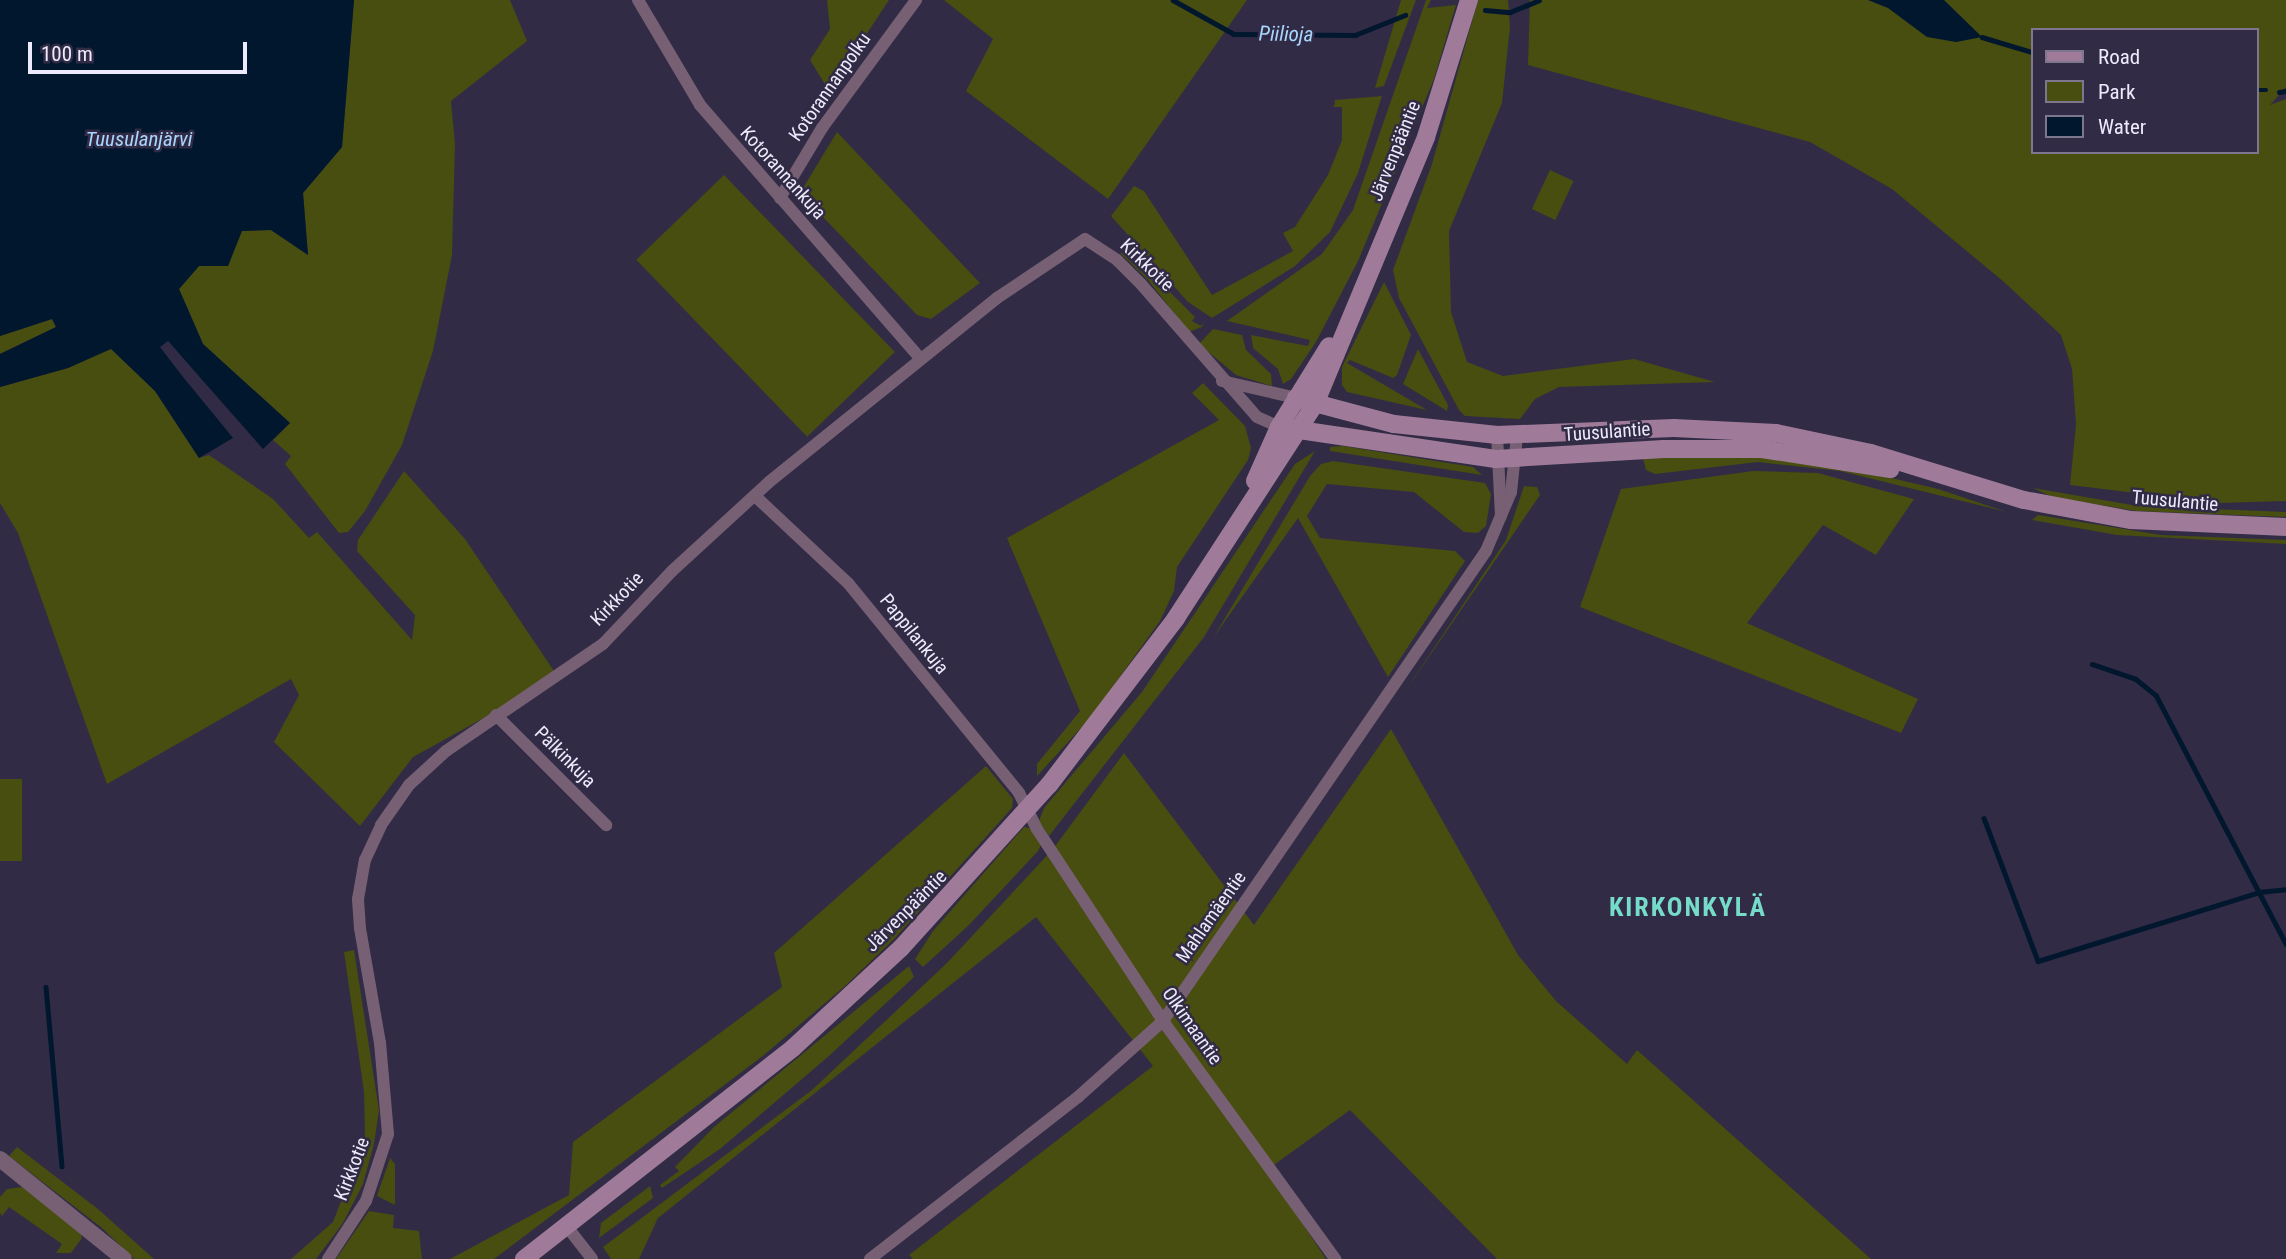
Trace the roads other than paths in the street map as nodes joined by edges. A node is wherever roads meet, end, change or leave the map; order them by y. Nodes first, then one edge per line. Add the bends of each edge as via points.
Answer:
1 (638, 0) edge
2 (916, 0) edge
3 (1469, 0) edge
4 (780, 198) junction
5 (1349, 314) junction
6 (920, 358) junction
7 (1222, 381) junction
8 (1296, 398) junction
9 (1315, 404) junction
10 (1279, 427) junction
11 (1300, 432) junction
12 (1497, 435) junction
13 (1517, 436) junction
14 (1496, 459) junction
15 (1517, 459) junction
16 (1939, 477) junction
17 (755, 496) junction
18 (1238, 518) junction
19 (1501, 520) junction
20 (2286, 527) edge
21 (496, 715) junction
22 (1028, 808) junction
23 (606, 825) dead end
24 (1163, 1021) junction
25 (0, 1159) edge
26 (568, 1228) junction
27 (124, 1259) edge
28 (328, 1259) edge
29 (524, 1259) edge
30 (592, 1259) edge
31 (870, 1259) edge
32 (1335, 1259) edge

1 - 4 street, Kotorannankuja via 699,105
2 - 4 street, Kotorannanpolku via 822,128
3 - 5 main road, Järvenpääntie via 1426,137
4 - 6 street, Kotorannankuja
5 - 8 main road, Järvenpääntie
5 - 9 main road, Järvenpääntie
6 - 7 street, Kirkkotie via 1085,239 1117,260 1141,284
6 - 17 street, Kirkkotie
7 - 8 street
7 - 10 street, Kirkkotie via 1257,417
8 - 9 main road, Tuusulantie
8 - 10 main road, Järvenpääntie
9 - 11 main road, Järvenpääntie
9 - 12 main road, Tuusulantie via 1394,424
10 - 11 main road, Tuusulantie
10 - 18 main road, Järvenpääntie
11 - 14 main road, Tuusulantie
11 - 18 main road, Järvenpääntie
12 - 13 main road, Tuusulantie
12 - 14 street
13 - 15 street, Mahlamäentie
13 - 16 main road, Tuusulantie via 1730,428 1871,453
14 - 15 main road, Tuusulantie
14 - 19 street
15 - 16 main road, Tuusulantie via 1664,449 1762,449
15 - 19 street, Mahlamäentie
16 - 20 main road, Tuusulantie via 2024,500 2131,520
17 - 21 street, Kirkkotie via 672,571 603,644
17 - 22 street, Pappilankuja via 848,583
18 - 22 main road, Järvenpääntie via 1176,618
19 - 24 street, Mahlamäentie via 1486,551
21 - 23 street, Pälkinkuja
21 - 28 street, Kirkkotie via 409,785 381,825 365,860 358,900 360,928 380,1043 388,1134 366,1201
22 - 24 street, Olkimaantie
22 - 26 main road, Järvenpääntie via 901,948 793,1048
24 - 31 street, Mahlamäentie via 1078,1097
24 - 32 street, Olkimaantie
25 - 27 street
26 - 29 main road, Järvenpääntie
26 - 30 street

